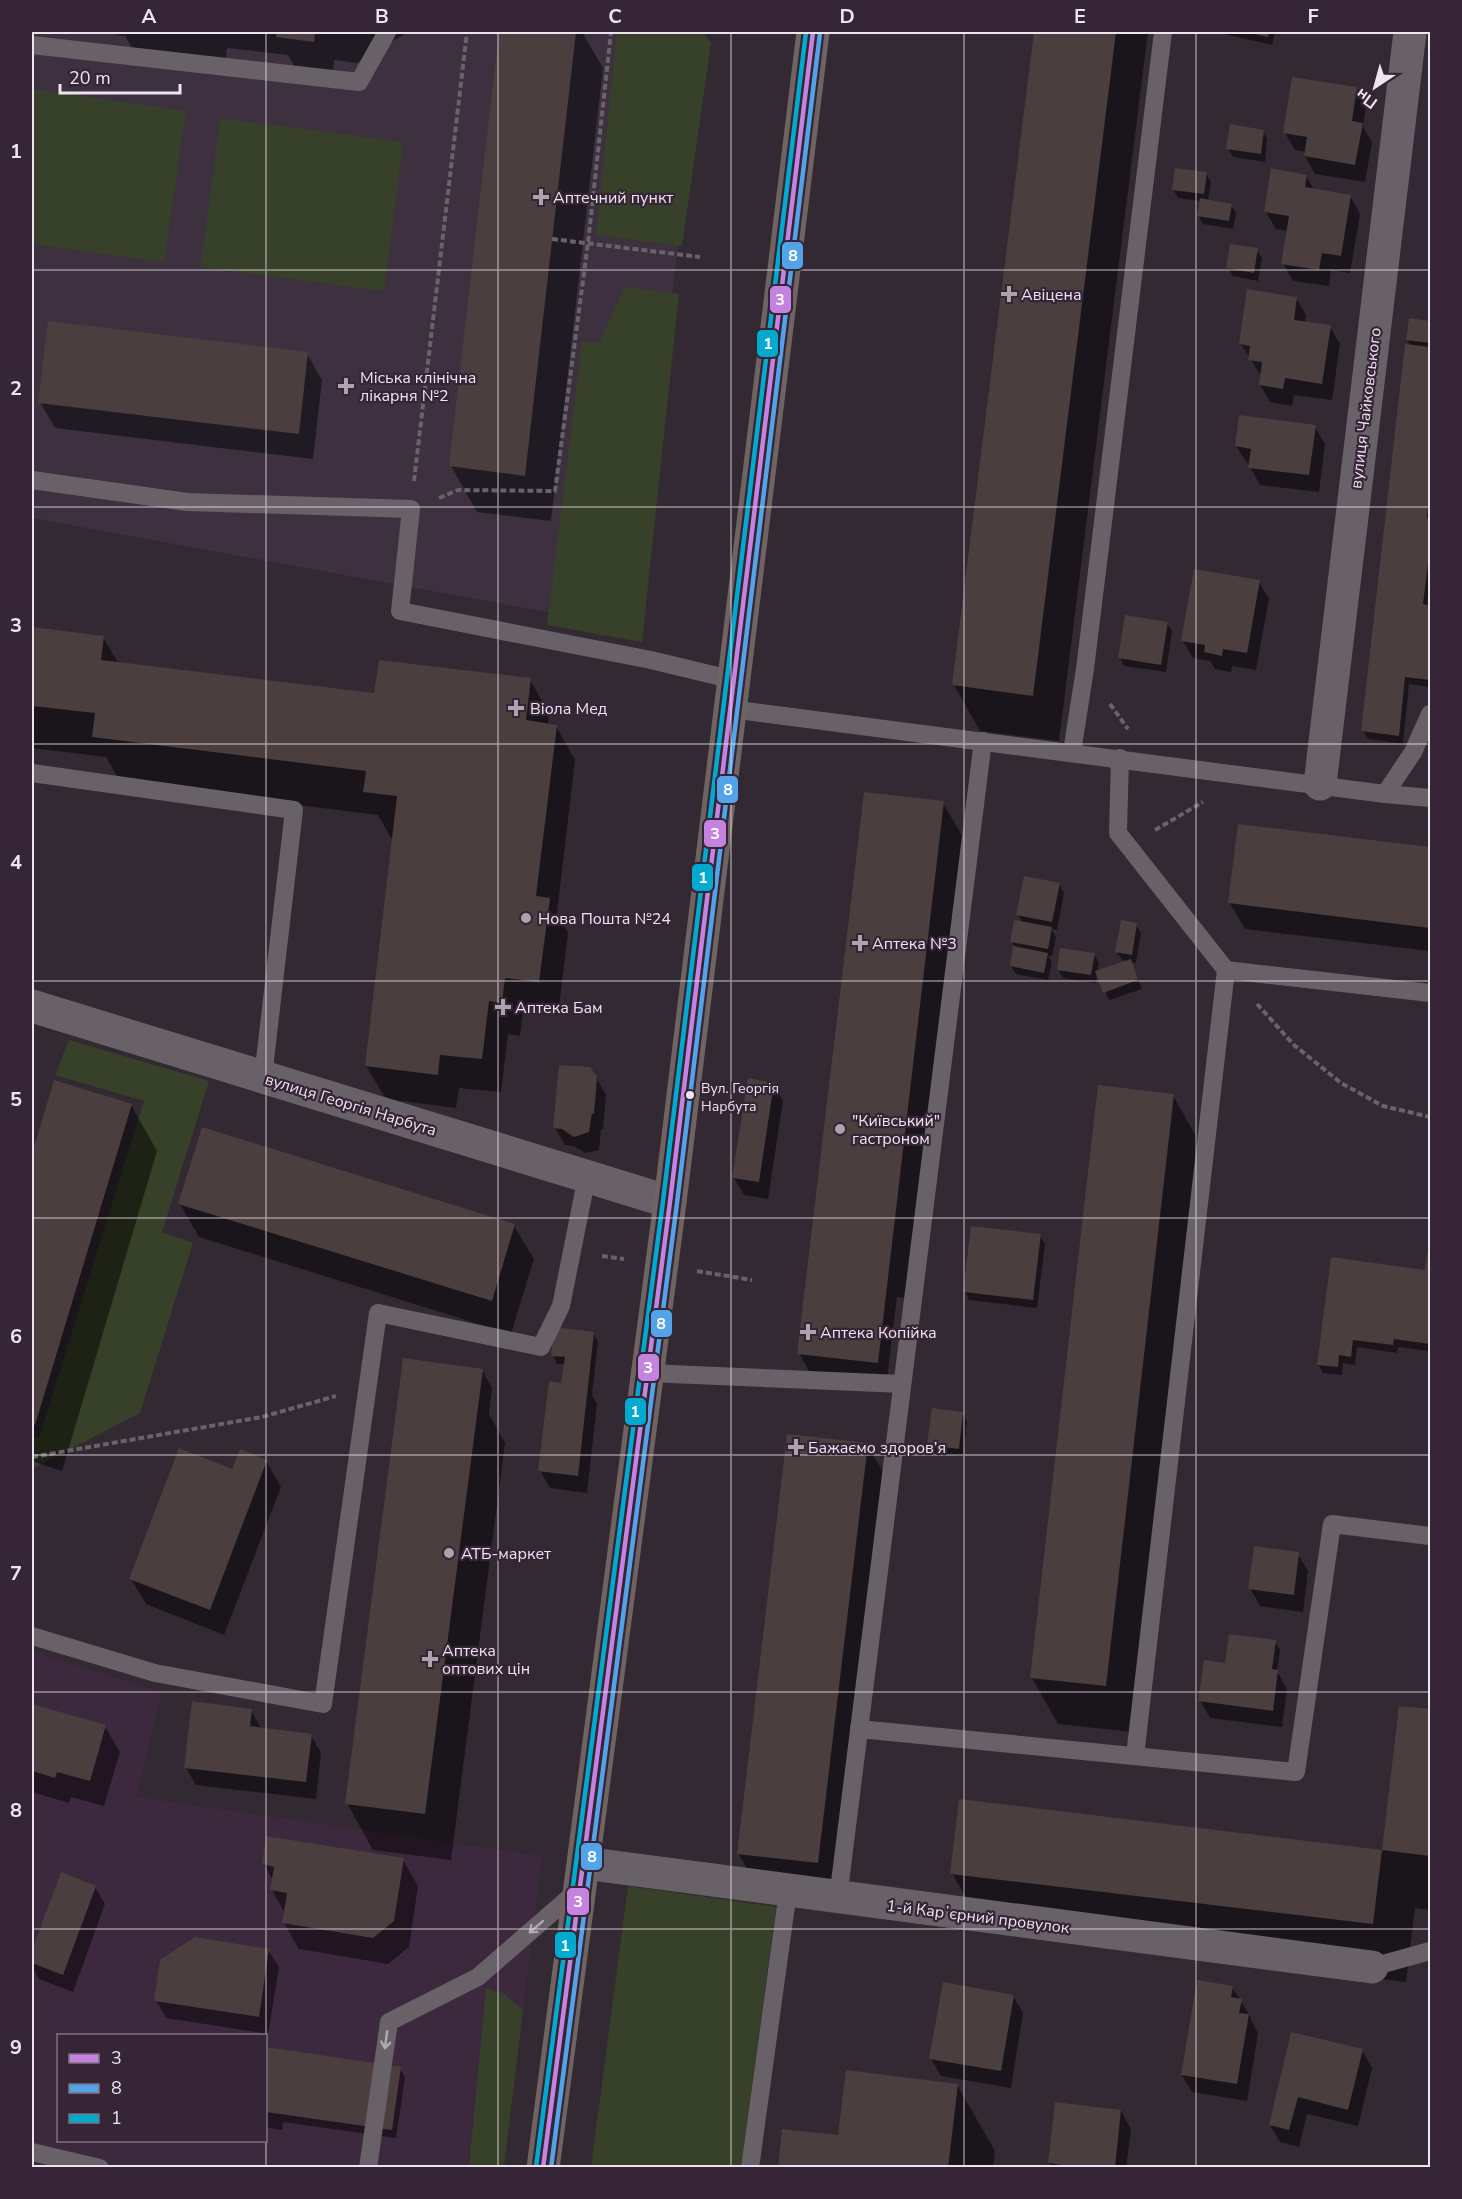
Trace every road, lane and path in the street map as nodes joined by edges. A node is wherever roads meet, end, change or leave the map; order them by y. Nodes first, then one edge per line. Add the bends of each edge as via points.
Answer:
1 (387, 32) edge
2 (466, 32) edge
3 (611, 32) edge
4 (813, 32) edge
5 (1163, 32) edge
6 (1410, 32) edge
7 (32, 45) edge
8 (552, 239) dead end
9 (588, 243) junction
10 (700, 257) dead end
11 (32, 480) edge
12 (411, 509) junction
13 (1085, 669) junction
14 (732, 694) junction
15 (1431, 714) edge
16 (983, 741) junction
17 (1072, 752) junction
18 (1120, 758) junction
19 (1152, 762) junction
20 (32, 773) edge
21 (1250, 775) junction
22 (1320, 784) junction
23 (1385, 794) junction
24 (1431, 798) edge
25 (1129, 846) junction
26 (1226, 970) junction
27 (1431, 993) edge
28 (32, 1006) edge
29 (263, 1077) junction
30 (1431, 1117) edge
31 (587, 1176) junction
32 (670, 1202) junction
33 (648, 1373) junction
34 (902, 1384) junction
35 (368, 1387) junction
36 (32, 1457) edge
37 (1431, 1536) edge
38 (32, 1636) edge
39 (859, 1729) junction
40 (1135, 1756) junction
41 (582, 1876) junction
42 (788, 1890) junction
43 (838, 1898) junction
44 (1431, 1951) edge
45 (1372, 1967) joint
46 (32, 2152) edge
47 (100, 2168) edge
48 (368, 2168) edge
49 (543, 2168) edge
50 (750, 2168) edge

1 - 7 lane via 359,82
2 - 12 path
3 - 9 path
4 - 14 main road
5 - 13 lane
6 - 22 street, вулиця Чайковського
8 - 9 path
9 - 10 path
9 - 12 path via 555,491 458,490
11 - 12 lane via 187,502
12 - 14 lane via 400,611 651,660
13 - 17 lane
13 - 19 path
14 - 16 lane
14 - 32 main road
15 - 23 lane via 1413,752
16 - 17 lane
16 - 34 lane
17 - 18 lane
18 - 19 lane
18 - 25 lane via 1118,833
19 - 21 lane
20 - 29 lane via 294,810
21 - 22 lane
21 - 25 path
22 - 23 lane
23 - 24 lane
25 - 26 lane
26 - 27 lane
26 - 30 path via 1294,1045 1341,1083 1383,1106
26 - 40 lane
28 - 29 street, вулиця Георгія Нарбута
29 - 31 street, вулиця Георгія Нарбута
31 - 32 street, вулиця Георгія Нарбута
31 - 35 lane via 561,1306 541,1347 378,1313
32 - 33 main road
33 - 34 lane
33 - 41 main road
34 - 39 lane
35 - 36 path via 262,1417
35 - 38 lane via 323,1704 155,1673
37 - 40 lane via 1332,1524 1296,1772
39 - 40 lane
39 - 43 lane
41 - 42 street, 1-й Карʼєрний провулок
41 -> 48 lane via 478,1977 389,2022
41 - 49 main road
42 - 43 street, 1-й Карʼєрний провулок
42 - 50 lane
43 - 45 street, 1-й Карʼєрний провулок
44 - 45 lane
46 - 47 lane

